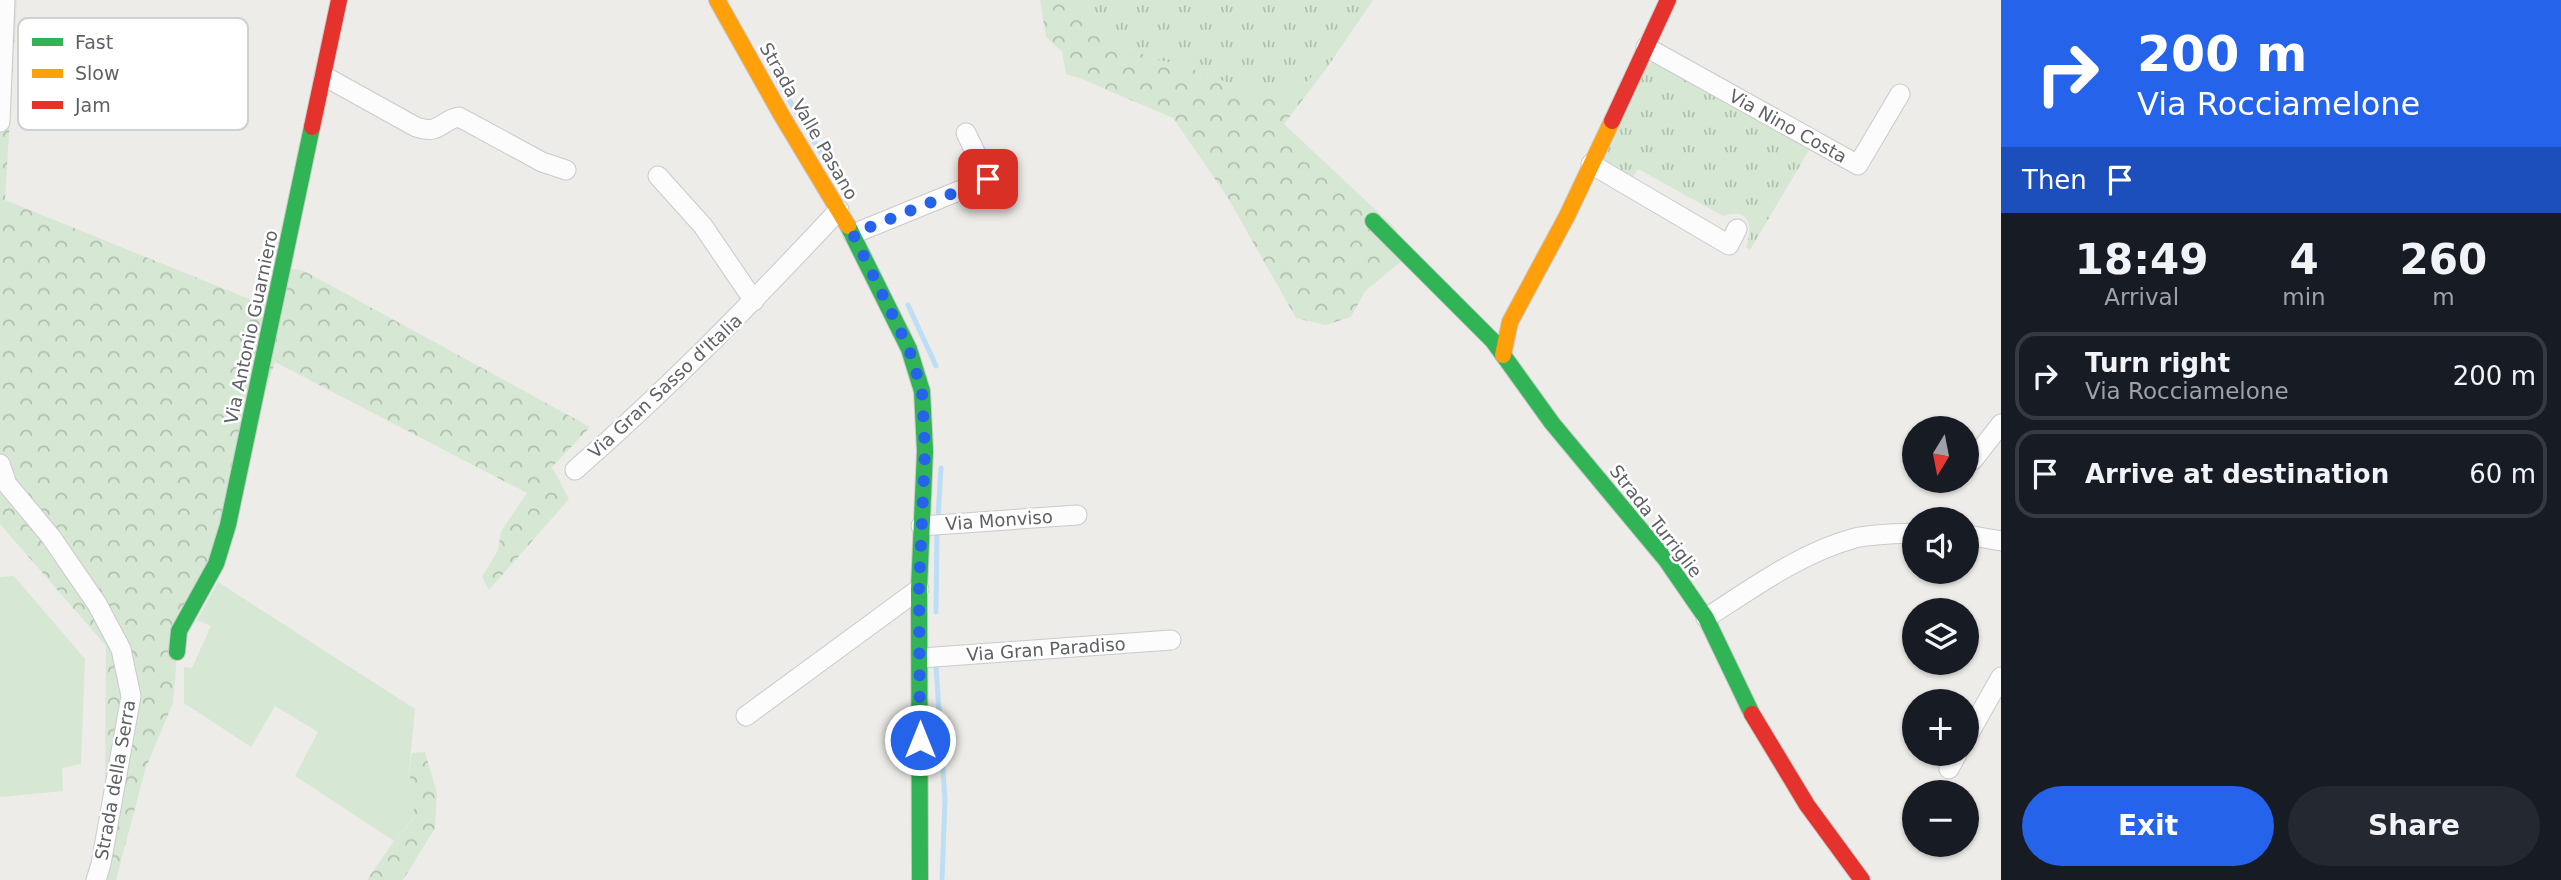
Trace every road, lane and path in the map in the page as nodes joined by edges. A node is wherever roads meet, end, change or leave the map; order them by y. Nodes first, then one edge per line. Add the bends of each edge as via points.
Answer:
1 (5, 0) edge
2 (339, 0) edge
3 (717, 0) edge
4 (1668, 0) edge
5 (1646, 47) junction
6 (324, 76) junction
7 (1900, 94) dead end
8 (0, 122) edge
9 (966, 134) dead end
10 (1591, 164) junction
11 (566, 170) dead end
12 (658, 176) dead end
13 (839, 210) junction
14 (1373, 221) dead end
15 (853, 234) junction
16 (1737, 243) dead end
17 (754, 301) junction
18 (1503, 355) junction
19 (2001, 424) edge
20 (1979, 452) edge
21 (0, 464) edge
22 (576, 470) dead end
23 (1077, 515) dead end
24 (932, 525) junction
25 (1902, 534) edge
26 (1979, 537) edge
27 (2001, 541) edge
28 (919, 589) junction
29 (1706, 618) junction
30 (1171, 640) dead end
31 (177, 652) dead end
32 (920, 658) junction
33 (2001, 677) edge
34 (746, 716) dead end
35 (1979, 716) edge
36 (96, 880) edge
37 (920, 880) edge
38 (1862, 880) edge

1 - 8 street
2 - 6 street, Via Antonio Guarniero
3 - 13 street, Strada Valle Pasano
4 - 5 street
5 - 7 street, Via Nino Costa via 1858,165
5 - 10 street
6 - 11 street via 416,127 438,129 450,118 459,117
6 - 31 street, Via Antonio Guarniero via 228,525 216,565 179,631
9 - 15 street via 988,179
10 - 16 street
10 - 18 street via 1510,322
12 - 17 street, Via Gran Sasso d'Italia via 703,226
13 - 15 street, Strada Valle Pasano
13 - 17 street, Via Gran Sasso d'Italia
14 - 18 street, Strada Turriglie
15 - 24 street, Strada Valle Pasano via 909,349 922,391
17 - 22 street, Via Gran Sasso d'Italia
18 - 29 street, Strada Turriglie via 1552,423 1667,560
19 - 20 street
21 - 36 street, Strada della Serra via 7,484 51,537 121,649 131,696
23 - 24 street, Via Monviso
24 - 28 street, Strada Valle Pasano
25 - 29 street via 1857,538 1818,551
26 - 27 street
28 - 32 street, Strada Valle Pasano
28 - 34 street
29 - 38 street, Strada Turriglie via 1749,709 1807,804
30 - 32 street, Via Gran Paradiso
32 - 37 street, Strada Valle Pasano
33 - 35 street

